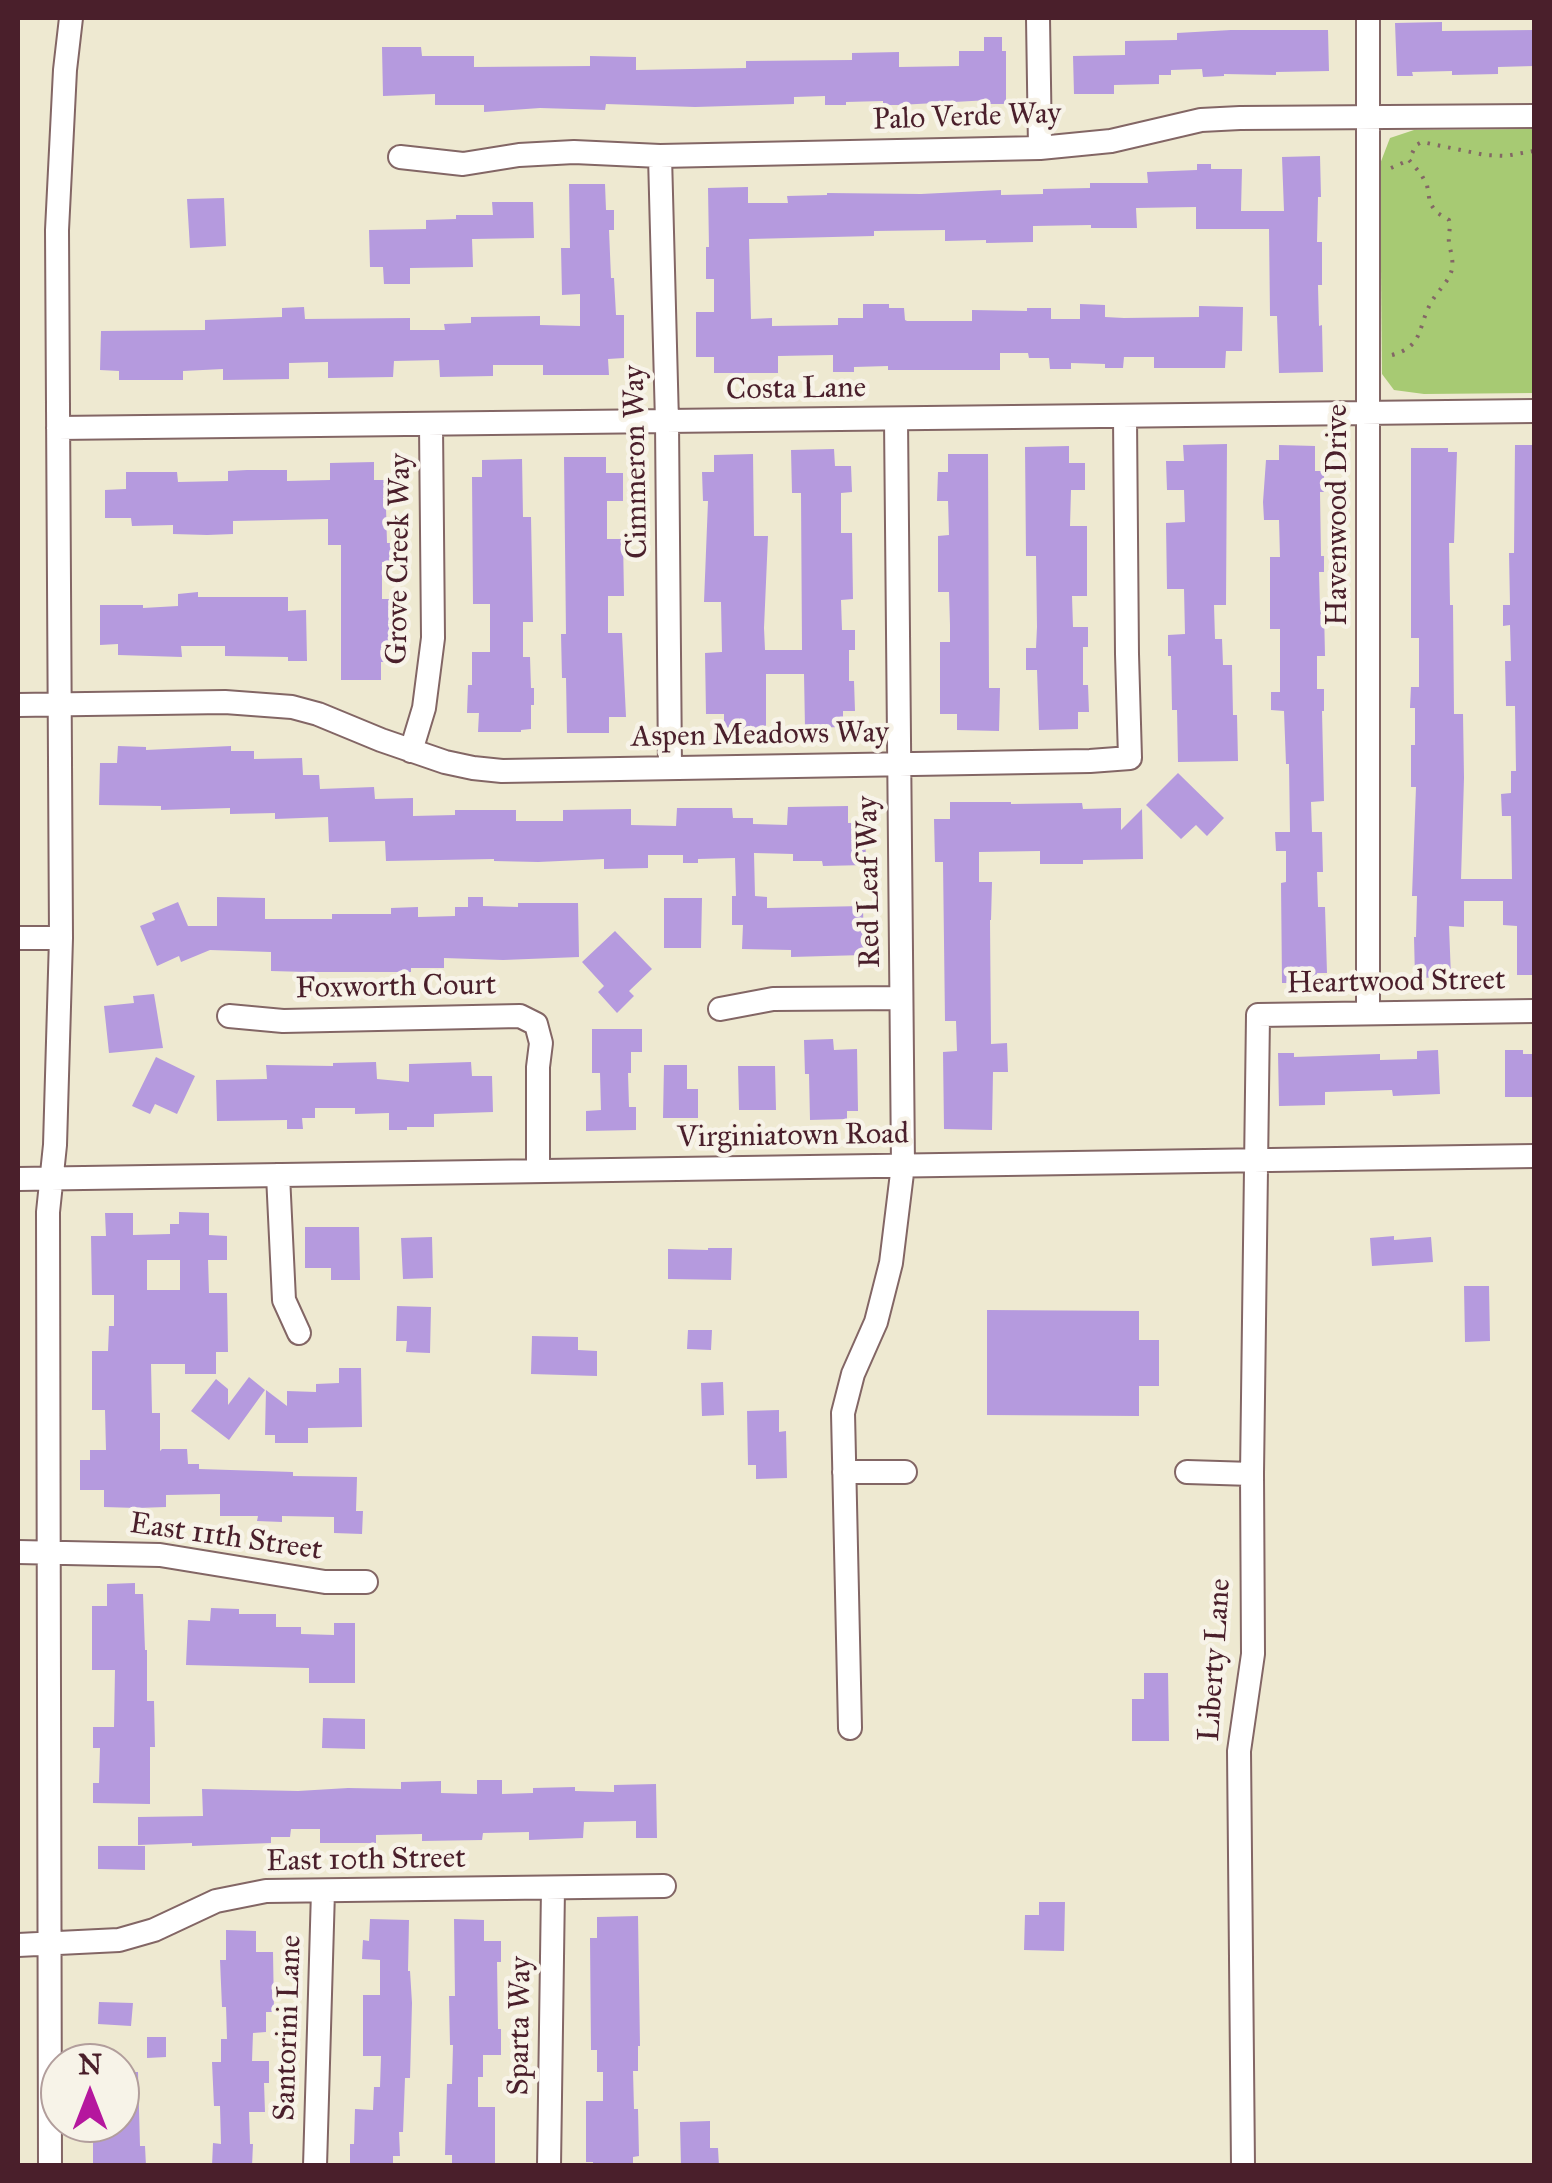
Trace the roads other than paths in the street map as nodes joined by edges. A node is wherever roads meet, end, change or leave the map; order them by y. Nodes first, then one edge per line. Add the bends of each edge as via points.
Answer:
1 (72, 18) edge
2 (1038, 18) edge
3 (1368, 18) edge
4 (1534, 116) edge
5 (1368, 118) junction
6 (1040, 148) junction
7 (660, 156) junction
8 (400, 158) dead end
9 (1534, 412) edge
10 (1369, 413) junction
11 (1126, 417) junction
12 (896, 419) junction
13 (667, 422) junction
14 (431, 425) junction
15 (58, 428) junction
16 (60, 704) junction
17 (18, 705) edge
18 (411, 751) junction
19 (899, 764) junction
20 (670, 768) junction
21 (18, 938) edge
22 (60, 938) junction
23 (901, 998) junction
24 (720, 1009) dead end
25 (1534, 1011) edge
26 (1368, 1012) junction
27 (1258, 1015) joint
28 (229, 1016) dead end
29 (1534, 1156) edge
30 (1255, 1159) junction
31 (903, 1165) junction
32 (538, 1170) junction
33 (278, 1175) junction
34 (52, 1178) junction
35 (18, 1180) edge
36 (299, 1333) dead end
37 (844, 1472) junction
38 (905, 1472) dead end
39 (1187, 1472) dead end
40 (1252, 1474) junction
41 (18, 1552) edge
42 (48, 1552) junction
43 (366, 1582) dead end
44 (850, 1728) dead end
45 (664, 1886) dead end
46 (553, 1888) junction
47 (322, 1892) junction
48 (18, 1945) edge
49 (50, 1945) junction
50 (50, 2166) edge
51 (315, 2166) edge
52 (549, 2166) edge
53 (1243, 2166) edge

1 - 15 street via 57,230
2 - 6 street
3 - 5 street, Havenwood Drive
4 - 5 street, Palo Verde Way
5 - 6 street, Palo Verde Way via 1201,120
5 - 10 street, Havenwood Drive
6 - 7 street, Palo Verde Way
7 - 8 street, Palo Verde Way via 574,152 463,164
7 - 13 street, Cimmeron Way
9 - 10 street, Costa Lane
10 - 11 street, Costa Lane
10 - 26 street, Havenwood Drive
11 - 12 street, Costa Lane
11 - 19 street, Aspen Meadows Way via 1130,758
12 - 13 street, Costa Lane
12 - 19 street, Red Leaf Way
13 - 14 street, Costa Lane
13 - 20 street, Cimmeron Way
14 - 15 street, Costa Lane
14 - 18 street, Grove Creek Way via 432,638
15 - 16 street
16 - 17 street, Aspen Meadows Way
16 - 18 street, Aspen Meadows Way via 292,707
16 - 22 street
18 - 20 street, Aspen Meadows Way via 502,771
19 - 20 street, Aspen Meadows Way
19 - 23 street, Red Leaf Way
21 - 22 street
22 - 34 street
23 - 24 street via 773,1000
23 - 31 street, Red Leaf Way
25 - 26 street, Heartwood Street
26 - 27 street, Heartwood Street
27 - 30 street, Liberty Lane
28 - 32 street, Foxworth Court via 520,1016 536,1024 540,1042
29 - 30 street, Virginiatown Road
30 - 31 street, Virginiatown Road
30 - 40 street, Liberty Lane
31 - 32 street, Virginiatown Road
31 - 37 street, Red Leaf Way via 887,1278 844,1413
32 - 33 street, Virginiatown Road
33 - 34 street, Virginiatown Road
33 - 36 street via 284,1300
34 - 35 street, Virginiatown Road
34 - 42 street
37 - 38 street
37 - 44 street, Red Leaf Way
39 - 40 street
40 - 53 street, Liberty Lane via 1253,1654 1240,1751
41 - 42 street, East 11th Street
42 - 43 street, East 11th Street via 170,1556 325,1582
42 - 49 street
45 - 46 street, East 10th Street
46 - 47 street, East 10th Street
46 - 52 street, Sparta Way
47 - 49 street, East 10th Street via 266,1891 216,1901 119,1940
47 - 51 street, Santorini Lane
48 - 49 street, East 10th Street
49 - 50 street

